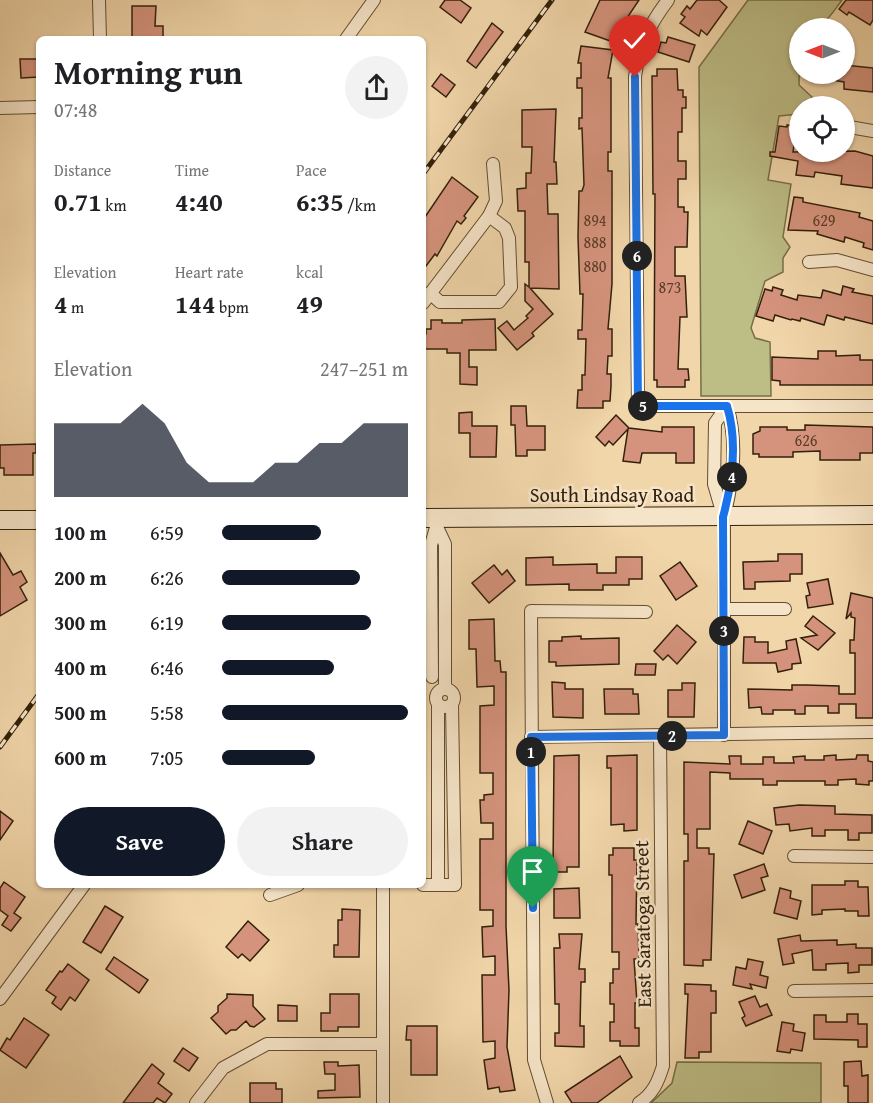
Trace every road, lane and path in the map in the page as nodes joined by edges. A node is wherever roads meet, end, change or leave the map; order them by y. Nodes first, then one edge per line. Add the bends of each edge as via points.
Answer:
1 (99, 0) edge
2 (374, 0) edge
3 (668, 0) edge
4 (100, 36) edge
5 (348, 36) edge
6 (36, 107) edge
7 (0, 108) edge
8 (855, 128) edge
9 (873, 131) edge
10 (493, 164) dead end
11 (489, 216) junction
12 (809, 262) dead end
13 (873, 270) edge
14 (427, 298) edge
15 (873, 405) edge
16 (727, 406) junction
17 (873, 515) edge
18 (723, 517) junction
19 (0, 520) edge
20 (36, 520) edge
21 (432, 521) edge
22 (724, 609) junction
23 (784, 609) dead end
24 (646, 612) dead end
25 (427, 678) edge
26 (445, 683) junction
27 (438, 704) junction
28 (452, 705) junction
29 (873, 732) edge
30 (724, 735) junction
31 (660, 736) junction
32 (531, 737) junction
33 (438, 763) junction
34 (454, 763) junction
35 (438, 798) junction
36 (454, 798) junction
37 (794, 856) dead end
38 (873, 857) edge
39 (426, 885) edge
40 (438, 885) junction
41 (82, 888) edge
42 (290, 888) edge
43 (383, 888) edge
44 (270, 895) dead end
45 (873, 990) edge
46 (794, 991) dead end
47 (0, 999) edge
48 (382, 1044) junction
49 (196, 1103) edge
50 (383, 1103) edge
51 (547, 1103) edge
52 (639, 1103) edge

1 - 4 street
2 - 5 street
3 - 16 street via 644,36 635,77 638,406
6 - 7 street
8 - 9 street
10 - 11 street via 496,201
11 - 14 street
11 - 14 street via 505,228 509,238 508,293 500,302 440,302
12 - 13 street via 837,260
15 - 16 street
16 - 18 street via 733,424 732,483
16 - 18 street via 715,423 714,484
17 - 18 main road, South Lindsay Road
18 - 21 main road, South Lindsay Road
18 - 22 street
19 - 20 main road
21 - 25 street
21 - 26 street via 445,544
22 - 23 street
22 - 30 street
24 - 32 street via 531,611
25 - 26 street
26 - 27 street via 438,693
26 - 28 street via 455,699
27 - 28 street via 444,708
27 - 33 street
28 - 34 street
29 - 30 street
30 - 31 street
31 - 32 street
31 - 52 street, East Saratoga Street via 663,1066 657,1084
32 - 51 street via 534,1060
33 - 34 street
33 - 35 street
34 - 36 street
35 - 36 street
35 - 40 street
36 - 40 street via 454,885
37 - 38 street
39 - 40 street
41 - 47 street
42 - 44 street
43 - 48 street
45 - 46 street
48 - 49 street via 267,1044 223,1068
48 - 50 street

